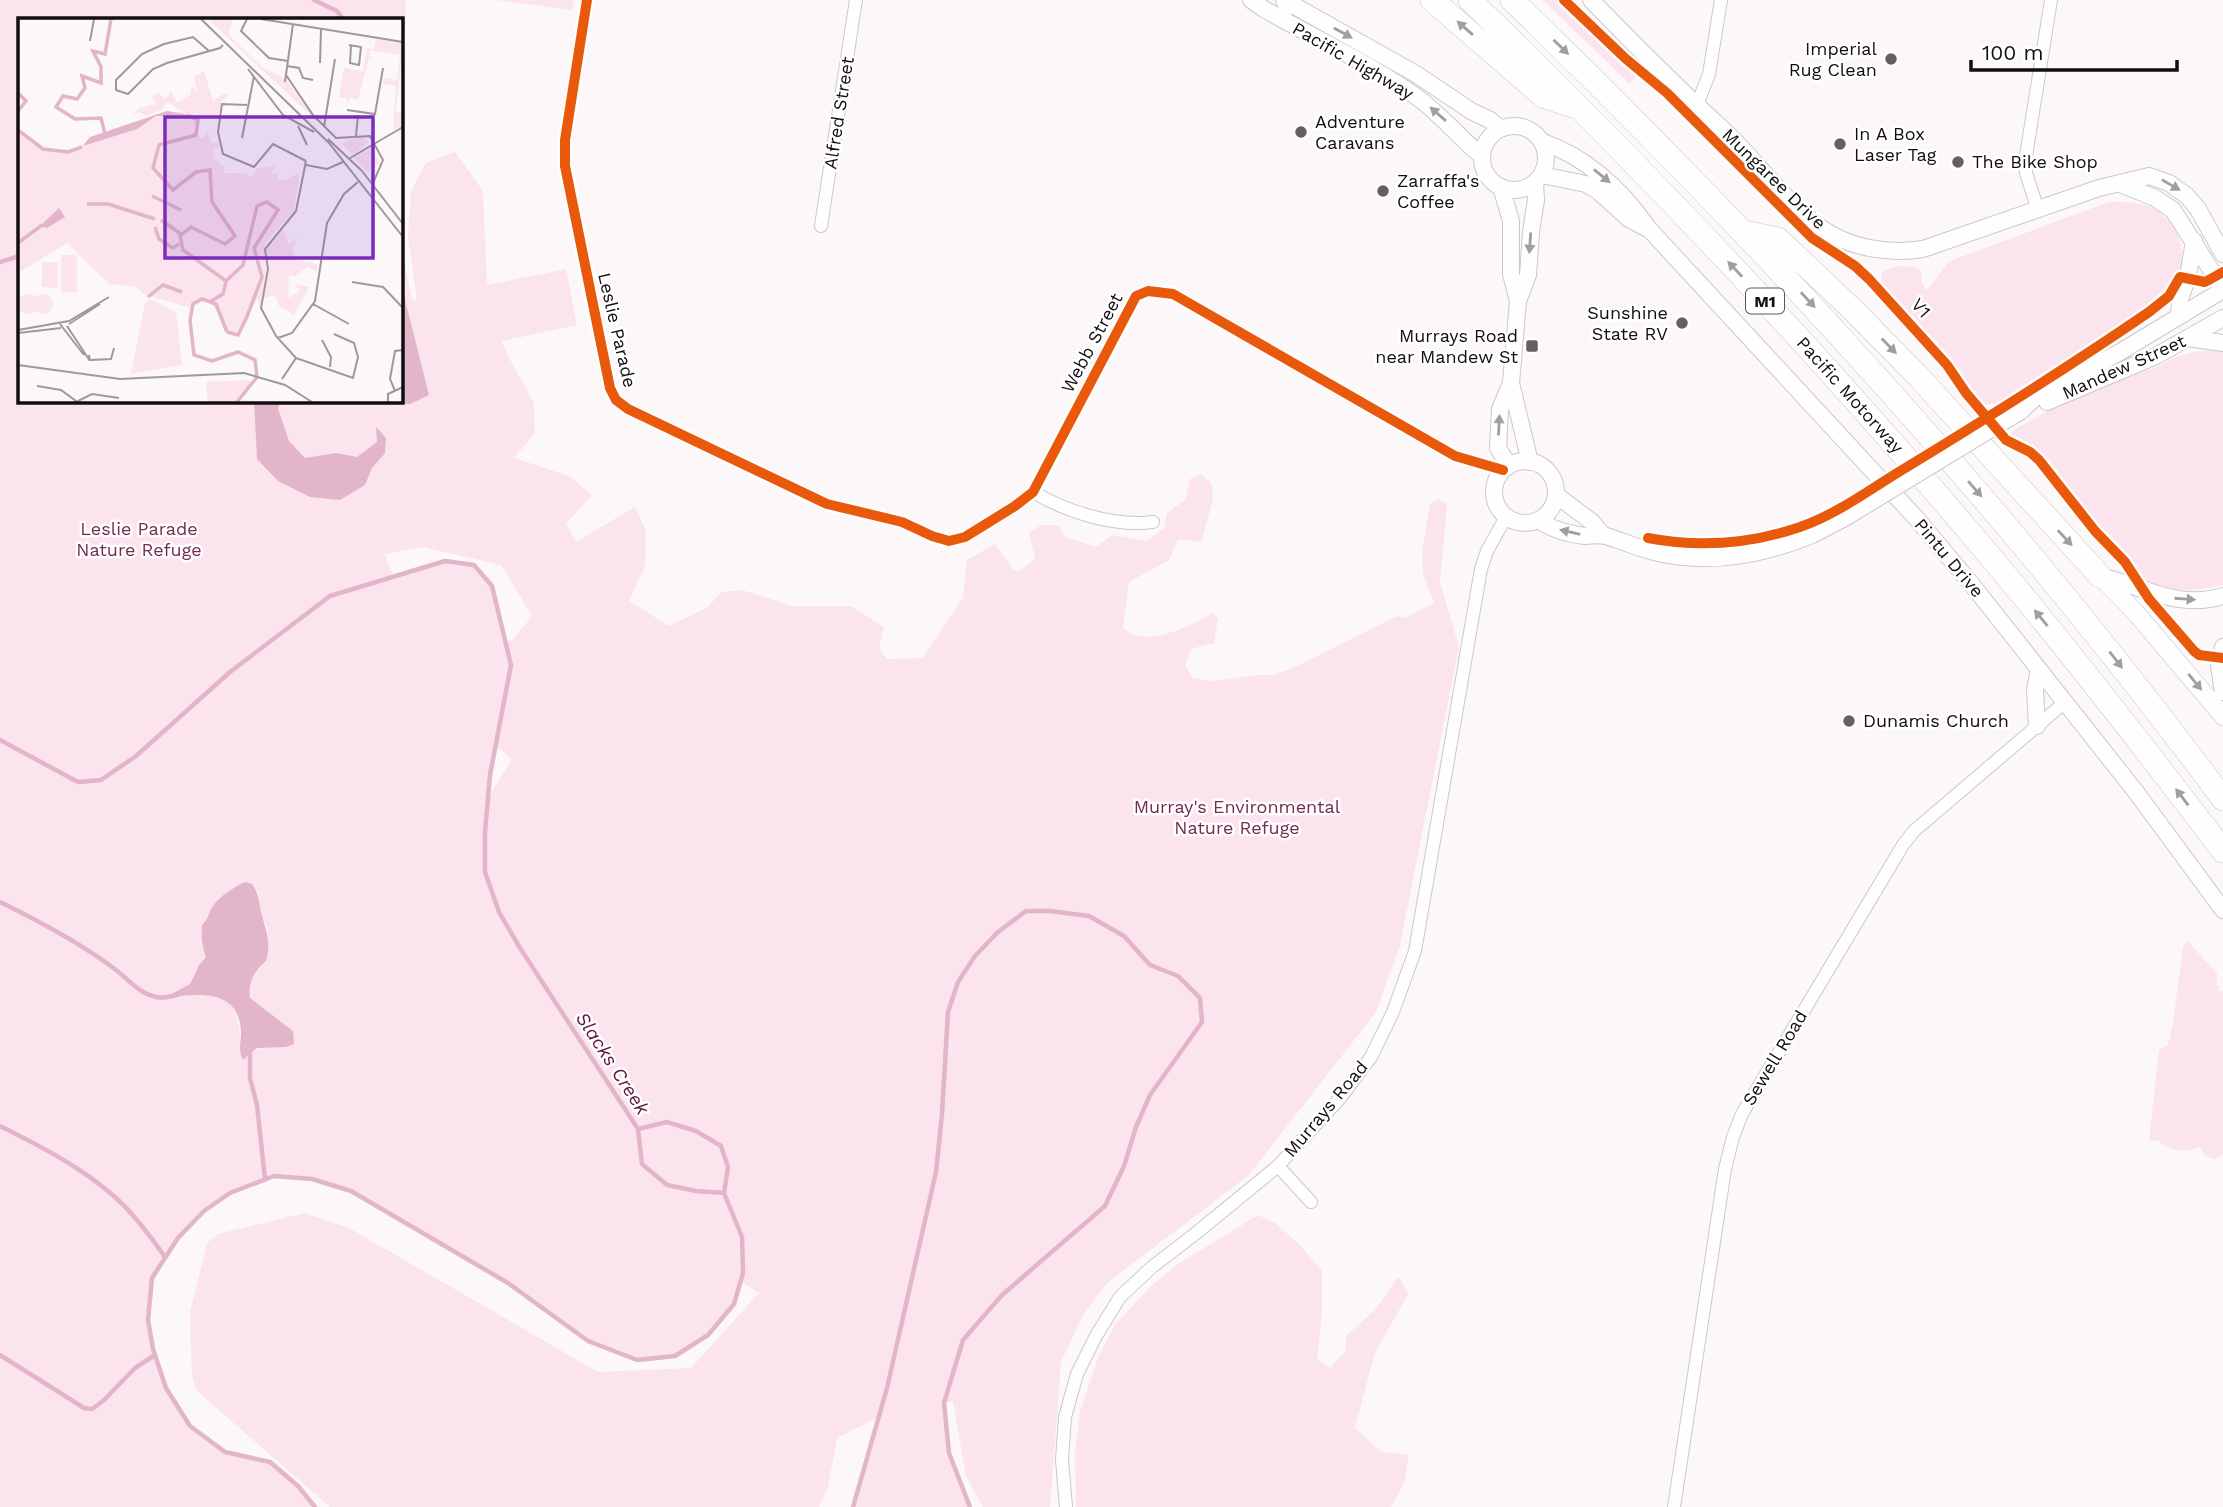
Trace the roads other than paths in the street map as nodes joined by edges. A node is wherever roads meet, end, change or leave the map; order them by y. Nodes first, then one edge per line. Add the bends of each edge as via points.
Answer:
1 (587, 0) edge
2 (856, 0) edge
3 (1251, 0) edge
4 (1432, 0) edge
5 (1470, 0) edge
6 (1512, 0) edge
7 (1591, 0) edge
8 (1721, 0) edge
9 (2051, 0) edge
10 (1287, 1) edge
11 (1697, 105) junction
12 (1579, 108) junction
13 (1500, 128) junction
14 (1543, 142) junction
15 (1482, 156) junction
16 (1538, 179) junction
17 (2120, 184) junction
18 (1501, 187) junction
19 (2038, 210) junction
20 (821, 226) dead end
21 (1649, 229) junction
22 (1744, 232) junction
23 (2194, 241) junction
24 (2221, 249) edge
25 (2223, 289) edge
26 (1518, 301) junction
27 (2179, 316) junction
28 (2223, 318) edge
29 (2189, 338) junction
30 (2223, 343) edge
31 (1511, 383) junction
32 (2021, 411) junction
33 (1531, 462) junction
34 (1506, 468) junction
35 (1033, 492) junction
36 (1556, 495) junction
37 (1506, 517) junction
38 (1539, 520) junction
39 (902, 522) joint
40 (1153, 522) dead end
41 (1603, 535) junction
42 (2101, 576) junction
43 (2223, 596) edge
44 (2223, 647) edge
45 (2039, 670) junction
46 (2223, 692) edge
47 (2064, 703) junction
48 (2223, 710) edge
49 (2223, 716) edge
50 (2037, 726) junction
51 (2223, 799) edge
52 (2223, 851) edge
53 (2223, 910) edge
54 (1278, 1166) junction
55 (1311, 1202) dead end
56 (1066, 1507) edge
57 (1674, 1507) edge

1 - 39 street, Leslie Parade via 565,166 616,400 806,496
2 - 20 street, Alfred Street
15 -> 3 street, Pacific Highway via 1415,96
12 -> 4 highway via 1543,96
5 - 12 highway, Pacific Motorway / M1
6 -> 22 highway, Pacific Motorway / M1
7 - 11 street, Mungaree Drive
8 - 11 street via 1709,74
9 - 19 street via 2026,150 2026,173
10 -> 13 street, Pacific Highway
11 - 19 street, Mungaree Drive via 1809,218 1853,243 1888,250 1923,249
52 -> 12 highway, Pacific Motorway / M1 via 2083,670 1944,502 1758,293
13 - 14 street via 1520,125
13 - 15 street via 1487,140
14 - 16 street via 1547,159
14 -> 21 street, Pintu Drive via 1565,150 1605,178
15 - 18 street via 1487,174
16 - 18 street via 1518,190
16 - 21 street, Pintu Drive via 1586,184
16 -> 26 street via 1528,275
17 - 19 street, Mungaree Drive
17 - 23 street via 2166,205
17 -> 24 street, Mungaree Drive via 2149,176 2175,186 2193,202
18 - 26 street via 1511,221 1511,274
21 - 45 street, Pintu Drive via 1917,519
22 -> 42 highway via 1778,239 1851,308
22 -> 51 highway, Pacific Motorway / M1 via 1995,512
23 - 25 street
23 - 27 street
25 - 27 street, Mandew Street
26 - 31 street
27 - 32 street, Mandew Street via 2035,398
28 - 29 street, Mandew Street
29 - 30 street
29 - 32 street, Mandew Street
31 - 33 street
34 -> 31 street via 1498,448 1498,430 1500,409
32 - 41 street, Mandew Street, bridge via 1843,519 1758,553 1713,558 1657,553
33 - 34 street
33 - 36 street via 1552,477
34 - 35 street, Webb Street via 1455,456 1173,294 1148,291 1136,296
34 - 37 street via 1497,479 1494,500
35 - 39 street, Webb Street via 965,537 949,541
35 - 40 street via 1054,504 1122,523
36 - 38 street via 1548,514
36 - 41 street, Mandew Street
37 - 38 street via 1522,523
37 - 54 street, Murrays Road via 1481,569 1415,951 1371,1057
41 -> 38 street, Mandew Street via 1584,536 1550,528
42 -> 43 street via 2174,599
42 -> 49 main road
44 - 46 street via 2219,666
45 - 47 street, Pintu Drive
45 - 50 street
47 - 50 street, Sewell Road
47 - 53 street, Pintu Drive
48 - 49 street
50 - 57 street, Sewell Road via 1903,845 1742,1114 1725,1170
54 - 55 street
54 - 56 street, Murrays Road via 1120,1297 1077,1374 1065,1417

